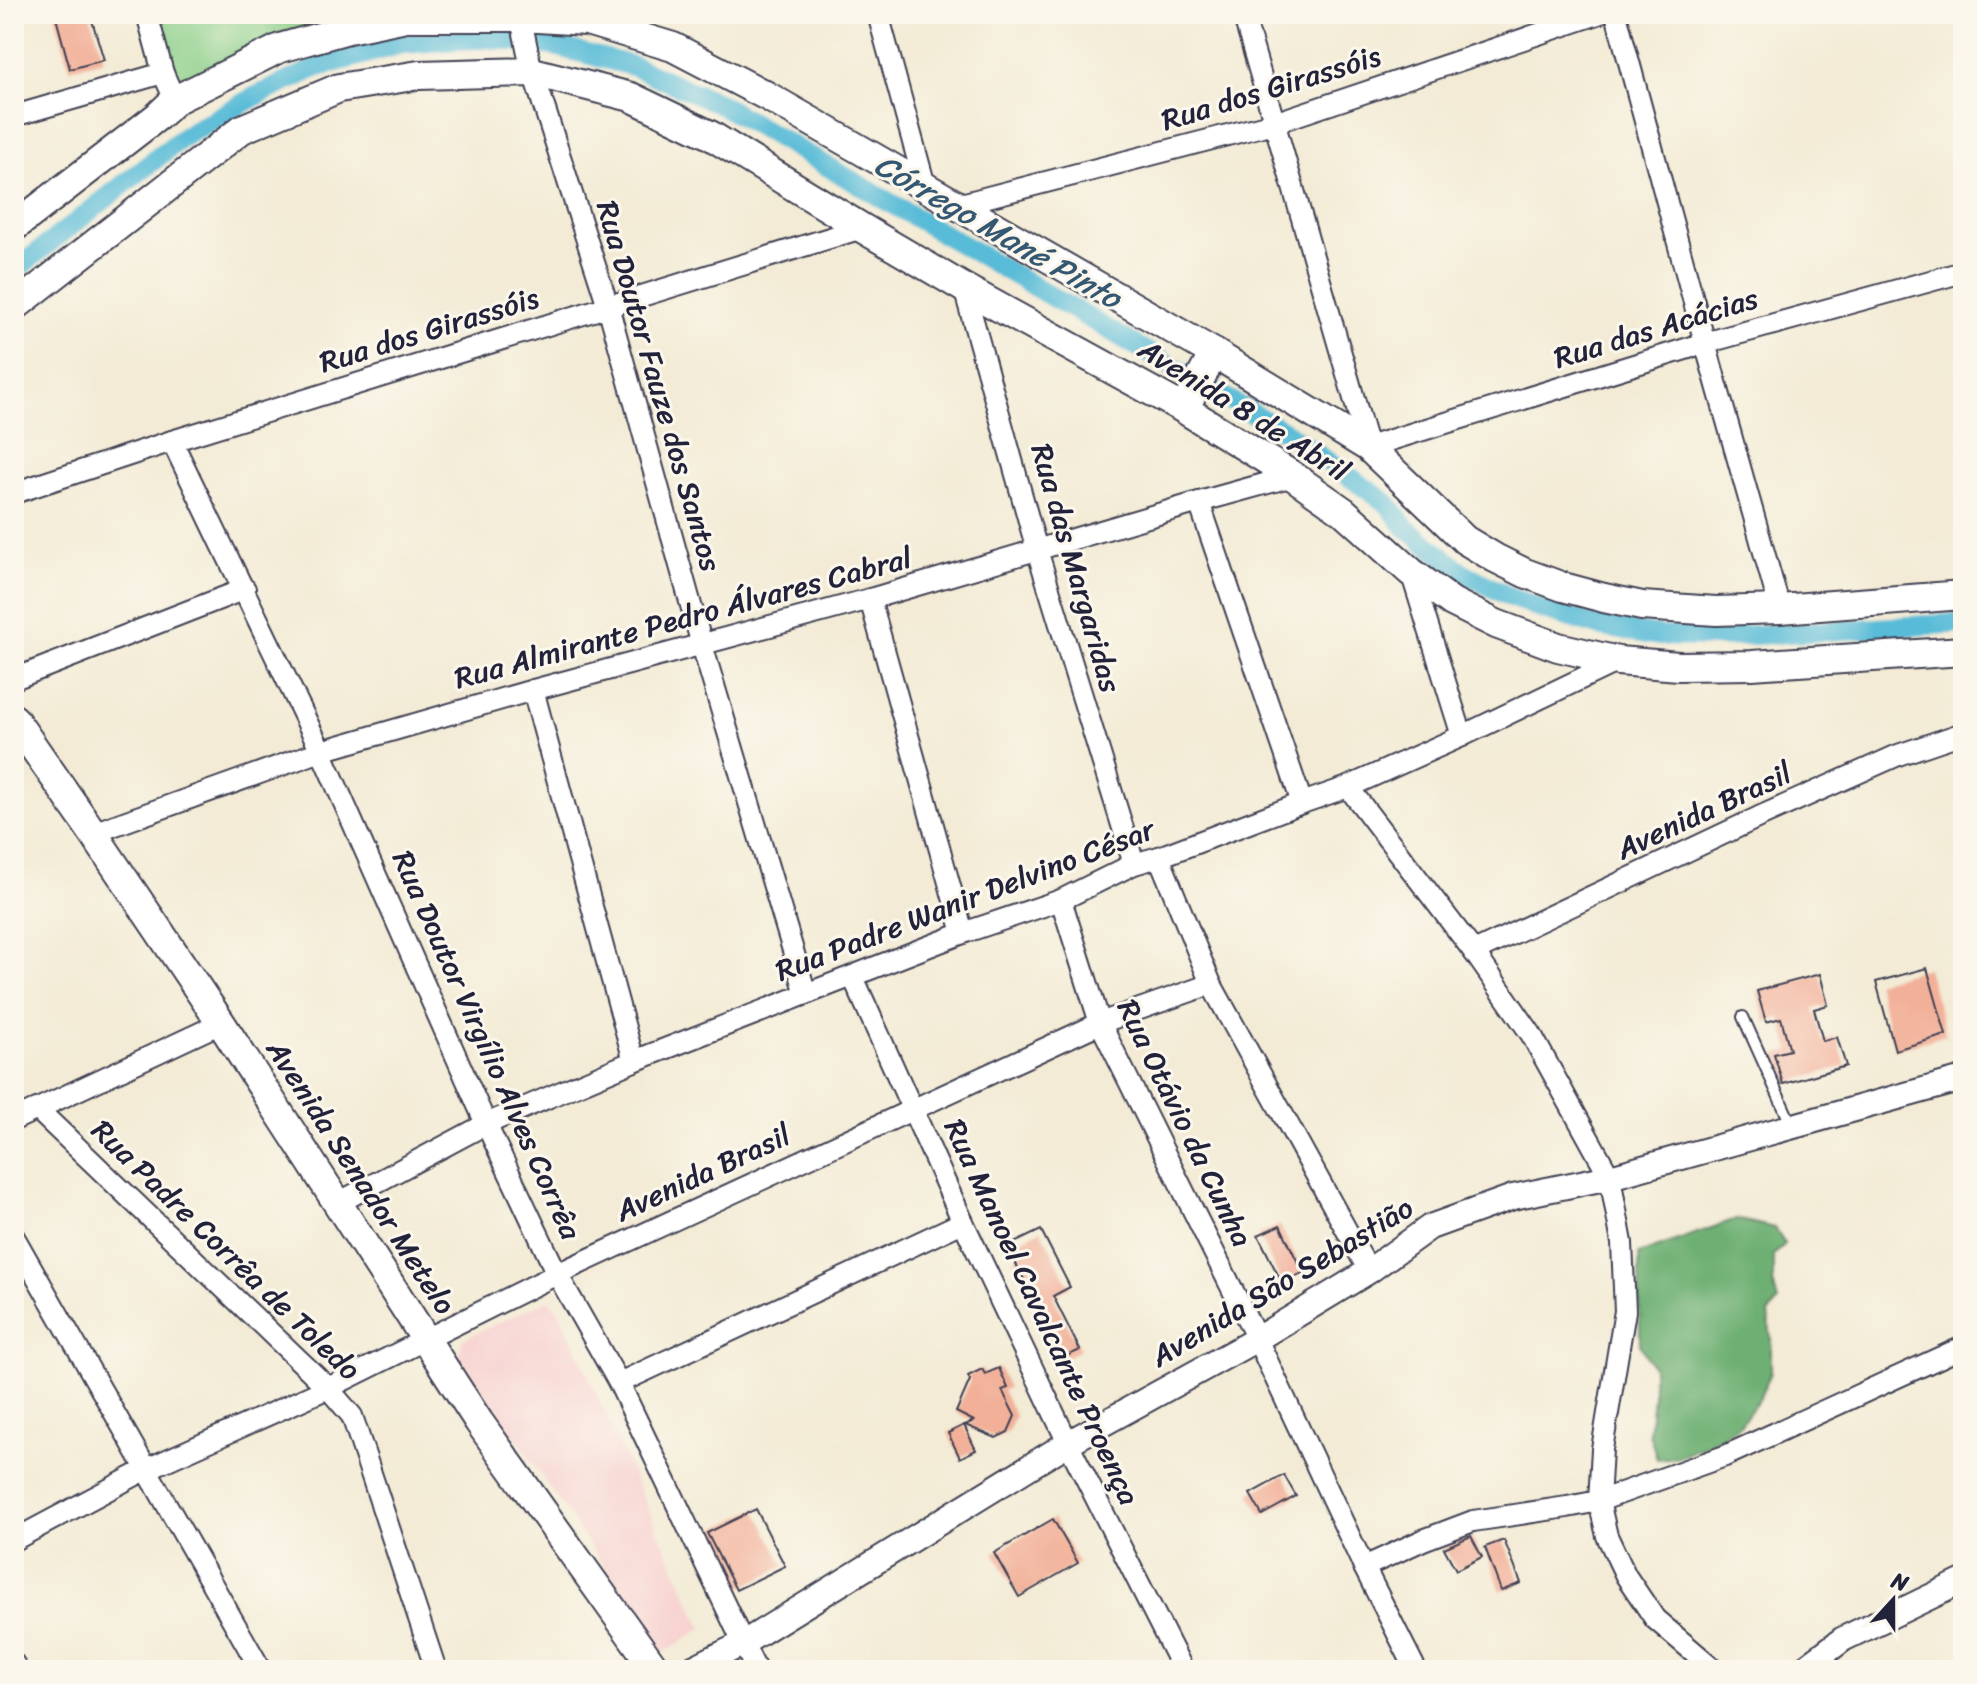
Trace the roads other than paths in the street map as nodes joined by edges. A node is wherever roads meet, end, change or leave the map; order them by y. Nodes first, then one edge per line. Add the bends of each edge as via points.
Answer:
1 (147, 14) edge
2 (878, 14) edge
3 (1243, 14) edge
4 (1598, 14) edge
5 (1616, 14) edge
6 (521, 20) edge
7 (532, 68) junction
8 (163, 73) junction
9 (175, 100) junction
10 (14, 116) edge
11 (1274, 123) junction
12 (925, 186) junction
13 (957, 205) junction
14 (14, 227) edge
15 (862, 228) junction
16 (1963, 272) edge
17 (964, 288) junction
18 (608, 306) junction
19 (14, 307) edge
20 (1705, 343) junction
21 (1210, 360) junction
22 (1189, 400) junction
23 (172, 441) junction
24 (1368, 447) junction
25 (1293, 476) junction
26 (14, 493) edge
27 (1199, 502) junction
28 (1037, 550) junction
29 (1411, 572) junction
30 (245, 589) junction
31 (1963, 595) edge
32 (870, 599) junction
33 (1780, 609) junction
34 (702, 645) junction
35 (1963, 651) edge
36 (1618, 661) junction
37 (14, 679) edge
38 (533, 690) junction
39 (14, 719) edge
40 (1963, 733) edge
41 (1462, 736) junction
42 (321, 751) junction
43 (1348, 787) junction
44 (1302, 803) junction
45 (93, 833) junction
46 (1159, 857) junction
47 (1134, 864) junction
48 (1061, 900) junction
49 (963, 933) junction
50 (1474, 952) junction
51 (853, 977) junction
52 (1211, 984) junction
53 (806, 994) junction
54 (1743, 1017) dead end
55 (221, 1023) junction
56 (1100, 1023) junction
57 (634, 1061) junction
58 (1963, 1079) edge
59 (913, 1108) junction
60 (37, 1109) junction
61 (14, 1120) edge
62 (486, 1124) junction
63 (1792, 1126) junction
64 (1610, 1177) junction
65 (338, 1203) junction
66 (963, 1222) junction
67 (14, 1237) edge
68 (1369, 1271) junction
69 (557, 1274) junction
70 (426, 1339) junction
71 (1257, 1339) junction
72 (1963, 1347) edge
73 (619, 1383) junction
74 (328, 1388) junction
75 (1068, 1443) junction
76 (147, 1469) junction
77 (1599, 1501) junction
78 (14, 1540) edge
79 (1364, 1567) junction
80 (1963, 1581) edge
81 (742, 1644) junction
82 (14, 1664) edge
83 (17, 1670) edge
84 (261, 1670) edge
85 (436, 1670) edge
86 (656, 1670) edge
87 (689, 1670) edge
88 (756, 1670) edge
89 (1183, 1670) edge
90 (1416, 1670) edge
91 (1715, 1670) edge
92 (1802, 1670) edge

1 - 8 street
2 - 12 street
3 - 11 street
4 - 11 street, Rua dos Girassóis
5 - 20 street
6 - 7 street, Rua Doutor Fauze dos Santos
6 - 9 main road, Avenida 8 de Abril via 406,17 348,29 280,48
6 - 12 main road, Avenida 8 de Abril via 587,21 673,47
7 - 15 main road, Avenida 8 de Abril via 644,103 710,135
7 - 18 street, Rua Doutor Fauze dos Santos
7 - 19 main road, Avenida 8 de Abril via 419,75 339,88 242,129
8 - 9 street
8 - 10 street
9 - 14 main road, Avenida 8 de Abril
11 - 13 street, Rua dos Girassóis
11 - 24 street
12 - 13 main road, Avenida 8 de Abril
13 - 21 main road, Avenida 8 de Abril
15 - 17 main road, Avenida 8 de Abril
15 - 18 street, Rua dos Girassóis
16 - 20 street, Rua das Acácias
17 - 22 main road, Avenida 8 de Abril
17 - 28 street, Rua das Margaridas
18 - 23 street, Rua dos Girassóis
18 - 34 street, Rua Doutor Fauze dos Santos
20 - 24 street, Rua das Acácias
20 - 33 street
21 - 22 main road
21 - 24 main road, Avenida 8 de Abril
22 - 25 main road, Avenida 8 de Abril
23 - 26 street, Rua dos Girassóis
23 - 30 street, Rua Doutor Virgílio Alves Corrêa
24 - 33 main road, Avenida 8 de Abril via 1465,540 1525,573 1642,606
25 - 27 street, Rua Almirante Pedro Álvares Cabral
25 - 29 main road, Avenida 8 de Abril via 1343,511
27 - 28 street, Rua Almirante Pedro Álvares Cabral
27 - 44 street
28 - 32 street, Rua Almirante Pedro Álvares Cabral
28 - 47 street, Rua das Margaridas
29 - 36 main road, Avenida 8 de Abril via 1452,602 1496,624 1558,647
29 - 41 street
30 - 37 street
30 - 42 street, Rua Doutor Virgílio Alves Corrêa
31 - 33 main road, Avenida 8 de Abril
32 - 34 street, Rua Almirante Pedro Álvares Cabral
32 - 49 street
34 - 38 street, Rua Almirante Pedro Álvares Cabral
34 - 53 street, Rua Doutor Fauze dos Santos
35 - 36 main road, Avenida 8 de Abril via 1752,665
36 - 41 street, Rua Padre Wanir Delvino César
38 - 42 street, Rua Almirante Pedro Álvares Cabral
38 - 57 street
39 - 45 main road, Avenida Senador Metelo
40 - 50 street, Avenida Brasil via 1898,755 1759,817
41 - 43 street, Rua Padre Wanir Delvino César
42 - 45 street, Rua Almirante Pedro Álvares Cabral
42 - 62 street, Rua Doutor Virgílio Alves Corrêa
43 - 44 street, Rua Padre Wanir Delvino César
43 - 50 street
44 - 46 street, Rua Padre Wanir Delvino César
45 - 55 main road, Avenida Senador Metelo
46 - 47 street, Rua Padre Wanir Delvino César
46 - 52 street
47 - 48 street, Rua Padre Wanir Delvino César
48 - 49 street, Rua Padre Wanir Delvino César
48 - 56 street, Rua Otávio da Cunha
49 - 51 street, Rua Padre Wanir Delvino César
50 - 64 street via 1531,1034
51 - 53 street, Rua Padre Wanir Delvino César
51 - 59 street, Rua Manoel Cavalcante Proença
52 - 56 street, Avenida Brasil
52 - 68 street
53 - 57 street, Rua Padre Wanir Delvino César
54 - 63 lane
55 - 60 street
55 - 65 main road, Avenida Senador Metelo
56 - 59 street, Avenida Brasil
56 - 71 street, Rua Otávio da Cunha
57 - 62 street, Rua Padre Wanir Delvino César
58 - 63 street, Avenida São Sebastião
59 - 66 street, Rua Manoel Cavalcante Proença
59 - 69 street, Avenida Brasil
60 - 61 street
60 - 74 street, Rua Padre Corrêa de Toledo
62 - 65 street, Rua Padre Wanir Delvino César
62 - 69 street, Rua Doutor Virgílio Alves Corrêa
63 - 64 street, Avenida São Sebastião
64 - 68 street, Avenida São Sebastião via 1513,1197 1430,1227
64 - 77 street via 1622,1243 1625,1311 1602,1449
65 - 70 main road, Avenida Senador Metelo
66 - 73 street
66 - 75 street, Rua Manoel Cavalcante Proença
67 - 76 street
68 - 71 street, Avenida São Sebastião
69 - 70 street, Avenida Brasil
69 - 73 street, Rua Doutor Virgílio Alves Corrêa
70 - 74 street, Avenida Brasil
70 - 86 main road, Avenida Senador Metelo
71 - 75 street, Avenida São Sebastião
71 - 79 street, Rua Otávio da Cunha
72 - 77 street via 1725,1456
73 - 81 street, Rua Doutor Virgílio Alves Corrêa
74 - 76 street, Avenida Brasil
74 - 85 street, Rua Padre Corrêa de Toledo via 352,1416
75 - 81 street, Avenida São Sebastião
75 - 89 street, Rua Manoel Cavalcante Proença
76 - 78 street, Avenida Brasil
76 - 84 street
77 - 79 street via 1473,1521
77 - 91 street via 1607,1536 1655,1619
79 - 90 street, Rua Otávio da Cunha
80 - 92 street via 1843,1639
81 - 87 street, Avenida São Sebastião
81 - 88 street, Rua Doutor Virgílio Alves Corrêa
82 - 83 street

